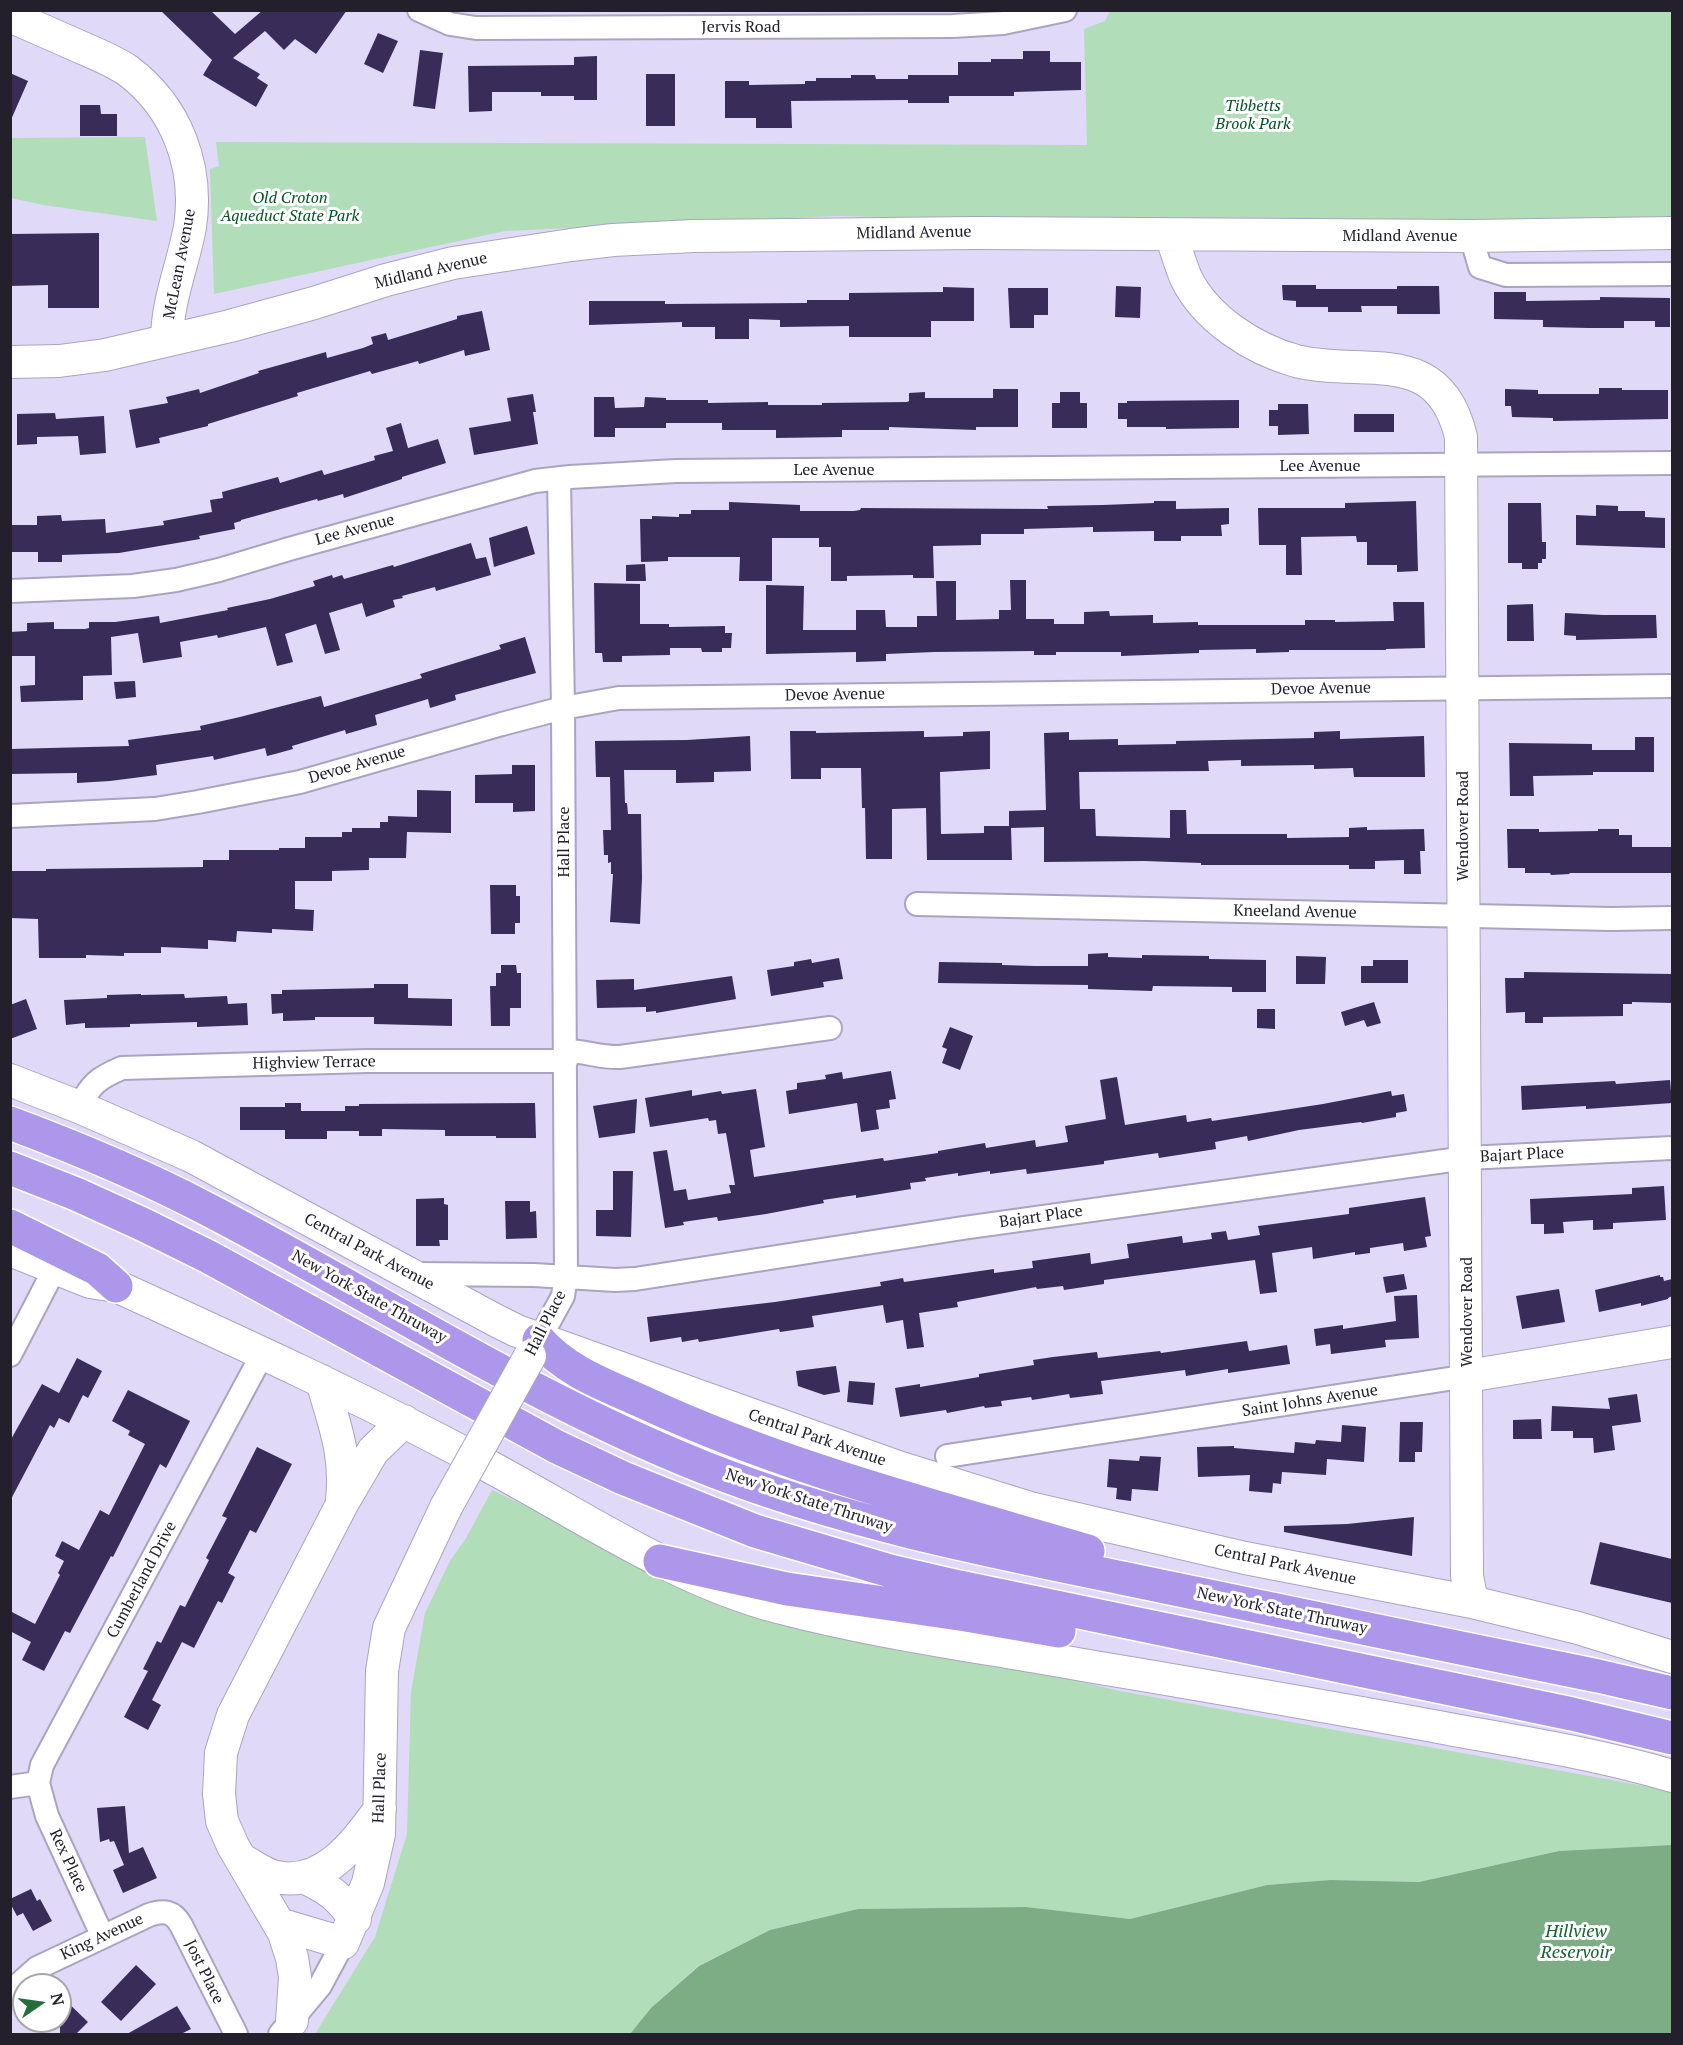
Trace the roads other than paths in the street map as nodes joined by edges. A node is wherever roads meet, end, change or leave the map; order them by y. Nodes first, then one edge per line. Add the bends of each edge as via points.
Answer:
1 (419, 10) edge
2 (1065, 10) edge
3 (10, 16) edge
4 (1672, 233) edge
5 (1171, 235) junction
6 (1471, 236) junction
7 (1672, 274) edge
8 (167, 340) junction
9 (10, 362) edge
10 (1672, 463) edge
11 (1461, 465) junction
12 (559, 478) junction
13 (10, 591) edge
14 (1672, 686) edge
15 (1463, 687) junction
16 (563, 708) junction
17 (10, 816) edge
18 (917, 904) dead end
19 (1464, 916) junction
20 (1672, 918) edge
21 (830, 1028) dead end
22 (566, 1056) junction
23 (10, 1080) edge
24 (79, 1107) junction
25 (10, 1123) edge
26 (1672, 1148) edge
27 (1466, 1158) junction
28 (10, 1168) edge
29 (10, 1226) edge
30 (10, 1250) edge
31 (55, 1268) junction
32 (409, 1274) junction
33 (566, 1276) junction
34 (116, 1286) junction
35 (1672, 1342) edge
36 (534, 1348) junction
37 (263, 1353) junction
38 (10, 1354) edge
39 (1467, 1376) junction
40 (322, 1381) junction
41 (404, 1421) junction
42 (947, 1456) dead end
43 (342, 1504) junction
44 (660, 1561) junction
45 (1472, 1602) junction
46 (1323, 1620) junction
47 (1672, 1657) edge
48 (1332, 1665) junction
49 (1672, 1693) edge
50 (1672, 1738) edge
51 (1672, 1776) edge
52 (38, 1784) junction
53 (10, 1786) edge
54 (380, 1809) junction
55 (242, 1860) junction
56 (304, 1877) junction
57 (169, 1912) joint
58 (279, 1924) junction
59 (349, 1931) junction
60 (103, 1937) junction
61 (10, 1992) edge
62 (286, 2028) edge
63 (236, 2034) edge

1 - 2 street, Jervis Road via 450,24 476,28 953,26 1003,23
3 - 8 main road, McLean Avenue via 126,70 150,90 178,131 190,174 192,207 168,318
4 - 6 main road, Midland Avenue
5 - 6 main road, Midland Avenue
5 - 8 main road, Midland Avenue via 977,233 694,236 603,241 453,263
5 - 11 main road, Wendover Road via 1186,278 1196,292 1221,320 1263,348 1321,365 1400,370 1436,387 1450,405 1458,425
6 - 7 street via 1480,267 1506,275
8 - 9 main road, McLean Avenue via 88,358
10 - 11 street, Lee Avenue
11 - 12 street, Lee Avenue via 676,471
11 - 15 main road, Wendover Road
12 - 13 street, Lee Avenue via 535,481 176,580 133,586
12 - 16 street, Hall Place
14 - 15 street, Devoe Avenue
15 - 16 street, Devoe Avenue via 619,698
15 - 19 main road, Wendover Road
16 - 17 street, Devoe Avenue via 300,782 155,809
16 - 22 street, Hall Place
18 - 19 street, Kneeland Avenue
19 - 20 street, Kneeland Avenue
19 - 27 main road, Wendover Road
21 - 22 street, Highview Terrace via 620,1057 581,1051
22 - 24 street, Highview Terrace via 123,1068 104,1075 89,1088
22 - 33 street, Hall Place
23 - 24 main road, Central Park Avenue
24 - 32 main road, Central Park Avenue via 190,1156
25 - 46 highway, New York State Thruway via 77,1148 203,1207 493,1366 639,1440 704,1468 838,1514 906,1532
26 - 27 street, Bajart Place
27 - 33 street, Bajart Place via 963,1228 635,1279
27 - 39 main road, Wendover Road
28 - 48 highway via 198,1252 557,1447 755,1531 958,1587
29 - 34 highway via 97,1269
30 - 31 main road
31 - 34 main road via 90,1282
31 - 38 street
32 - 33 street, Bajart Place
32 - 36 main road, Central Park Avenue via 495,1320
33 - 36 street, Hall Place via 562,1296
34 - 37 main road
35 - 39 main road, Saint Johns Avenue
36 - 45 main road, Central Park Avenue via 1030,1508 1245,1558
36 - 46 highway via 676,1418 752,1448
36 - 54 main road, Hall Place, bridge via 446,1507 396,1612 385,1648 381,1695
37 - 40 main road
37 - 52 street, Cumberland Drive via 42,1765
39 - 42 street, Saint Johns Avenue
39 - 45 main road, Wendover Road via 1467,1579
40 - 41 main road
40 - 43 main road via 342,1451
41 - 43 main road via 373,1451
41 - 44 main road
43 - 55 main road via 233,1714 221,1753 222,1821
44 - 48 highway via 787,1589 1141,1645
44 - 51 main road via 774,1607 891,1633 1431,1725
45 - 47 main road, Central Park Avenue via 1578,1628
46 - 49 highway, New York State Thruway
48 - 50 highway
52 - 53 street
52 - 60 street, Rex Place via 47,1816
54 - 56 main road via 340,1856 320,1873
54 - 59 main road, Hall Place via 374,1861
55 - 56 main road via 274,1877
55 - 58 main road
56 - 59 main road via 341,1899
57 - 60 street, King Avenue via 149,1915
57 - 63 street, Jost Place via 181,1925
58 - 59 main road
58 - 62 main road via 295,1977
59 - 62 street, Hall Place via 320,1986
60 - 61 street, King Avenue via 37,1968

